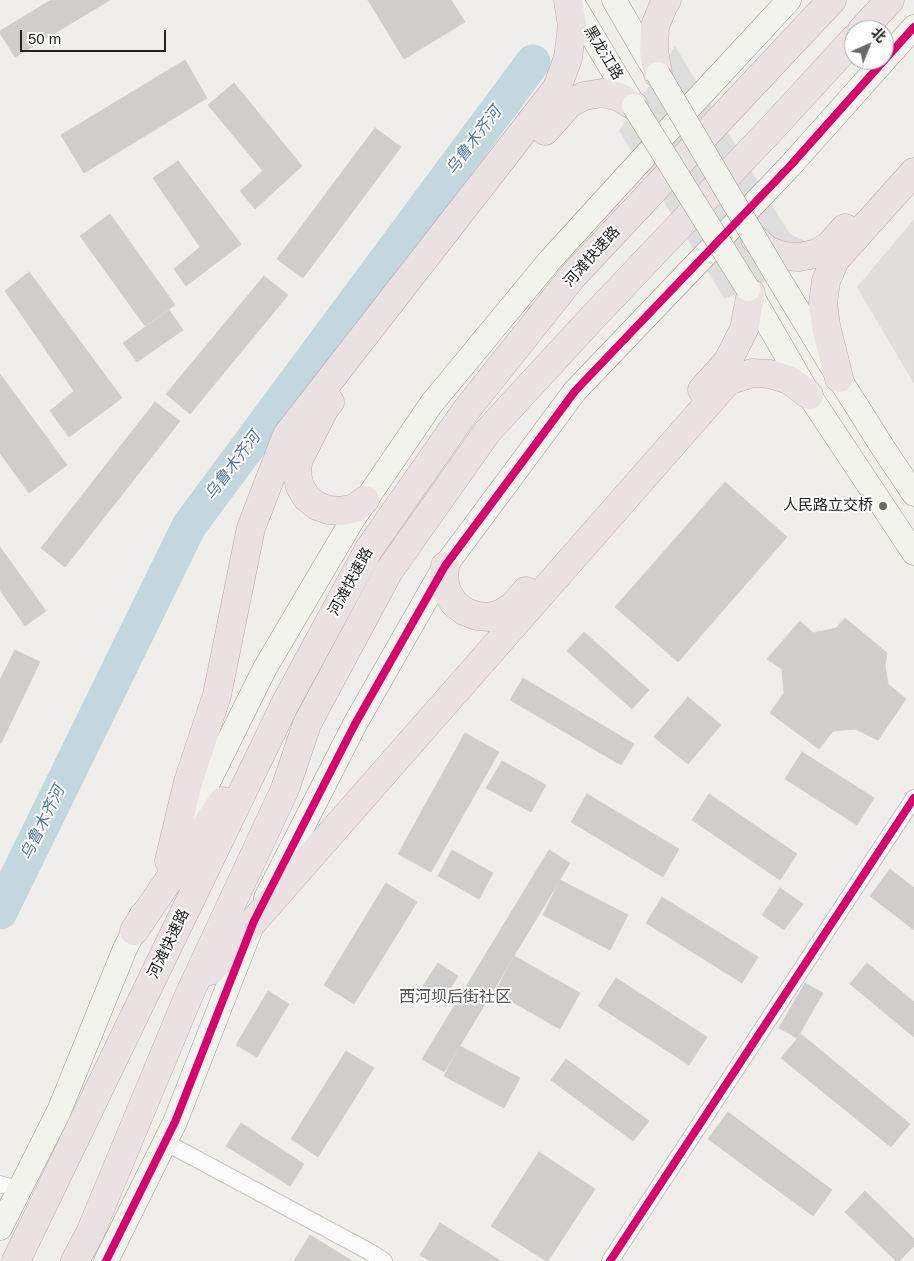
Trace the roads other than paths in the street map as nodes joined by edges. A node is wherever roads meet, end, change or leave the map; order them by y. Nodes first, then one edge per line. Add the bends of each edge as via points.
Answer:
1 (570, 0) edge
2 (614, 0) edge
3 (667, 0) edge
4 (789, 0) edge
5 (832, 0) edge
6 (890, 0) edge
7 (871, 20) edge
8 (914, 27) edge
9 (844, 50) edge
10 (658, 74) junction
11 (634, 106) junction
12 (914, 154) edge
13 (914, 172) edge
14 (755, 239) junction
15 (749, 291) junction
16 (839, 378) junction
17 (809, 395) junction
18 (914, 494) edge
19 (365, 500) junction
20 (914, 553) edge
21 (445, 566) junction
22 (273, 728) junction
23 (914, 798) edge
24 (169, 861) junction
25 (254, 921) junction
26 (134, 931) junction
27 (189, 995) junction
28 (165, 1142) junction
29 (10, 1187) edge
30 (0, 1228) edge
31 (16, 1261) edge
32 (75, 1261) edge
33 (106, 1261) edge
34 (384, 1261) edge
35 (610, 1261) edge

1 - 11 street, 黑龙江路
1 - 24 highway via 572,26 568,58 556,88 287,435 251,528 217,695 188,782
2 - 10 street
3 - 10 highway via 656,26 654,50
4 - 19 street via 551,259 432,403
5 - 22 highway, 河滩快速路 via 573,276 467,409 368,549
6 - 7 highway
8 - 21 street via 790,166 575,391
9 - 27 highway, 河滩快速路 via 488,431 390,571 307,724 285,788
10 - 14 street, bridge
11 - 15 street, 黑龙江路, bridge
11 - 19 highway via 619,97 602,94 584,96 569,104 325,408 298,461 300,487 317,506 330,510 355,508
12 - 14 highway, bridge via 829,246 815,254 799,258 782,256 767,250
13 - 16 highway via 835,260 826,281 822,304
14 - 16 street, bridge
15 - 17 street, 黑龙江路
15 - 21 highway via 744,329 728,361 513,606 490,617 464,611 447,592
16 - 18 street
17 - 20 street, 黑龙江路
17 - 25 highway via 789,380 770,374 752,373 728,381
19 - 24 street via 265,668
21 - 25 street via 355,724
22 - 26 highway
22 - 31 highway, 河滩快速路
23 - 35 street
24 - 26 street
25 - 27 highway
25 - 28 street
26 - 29 street via 59,1111
27 - 32 highway, 河滩快速路 via 90,1233
28 - 33 street
28 - 34 street
29 - 30 street

